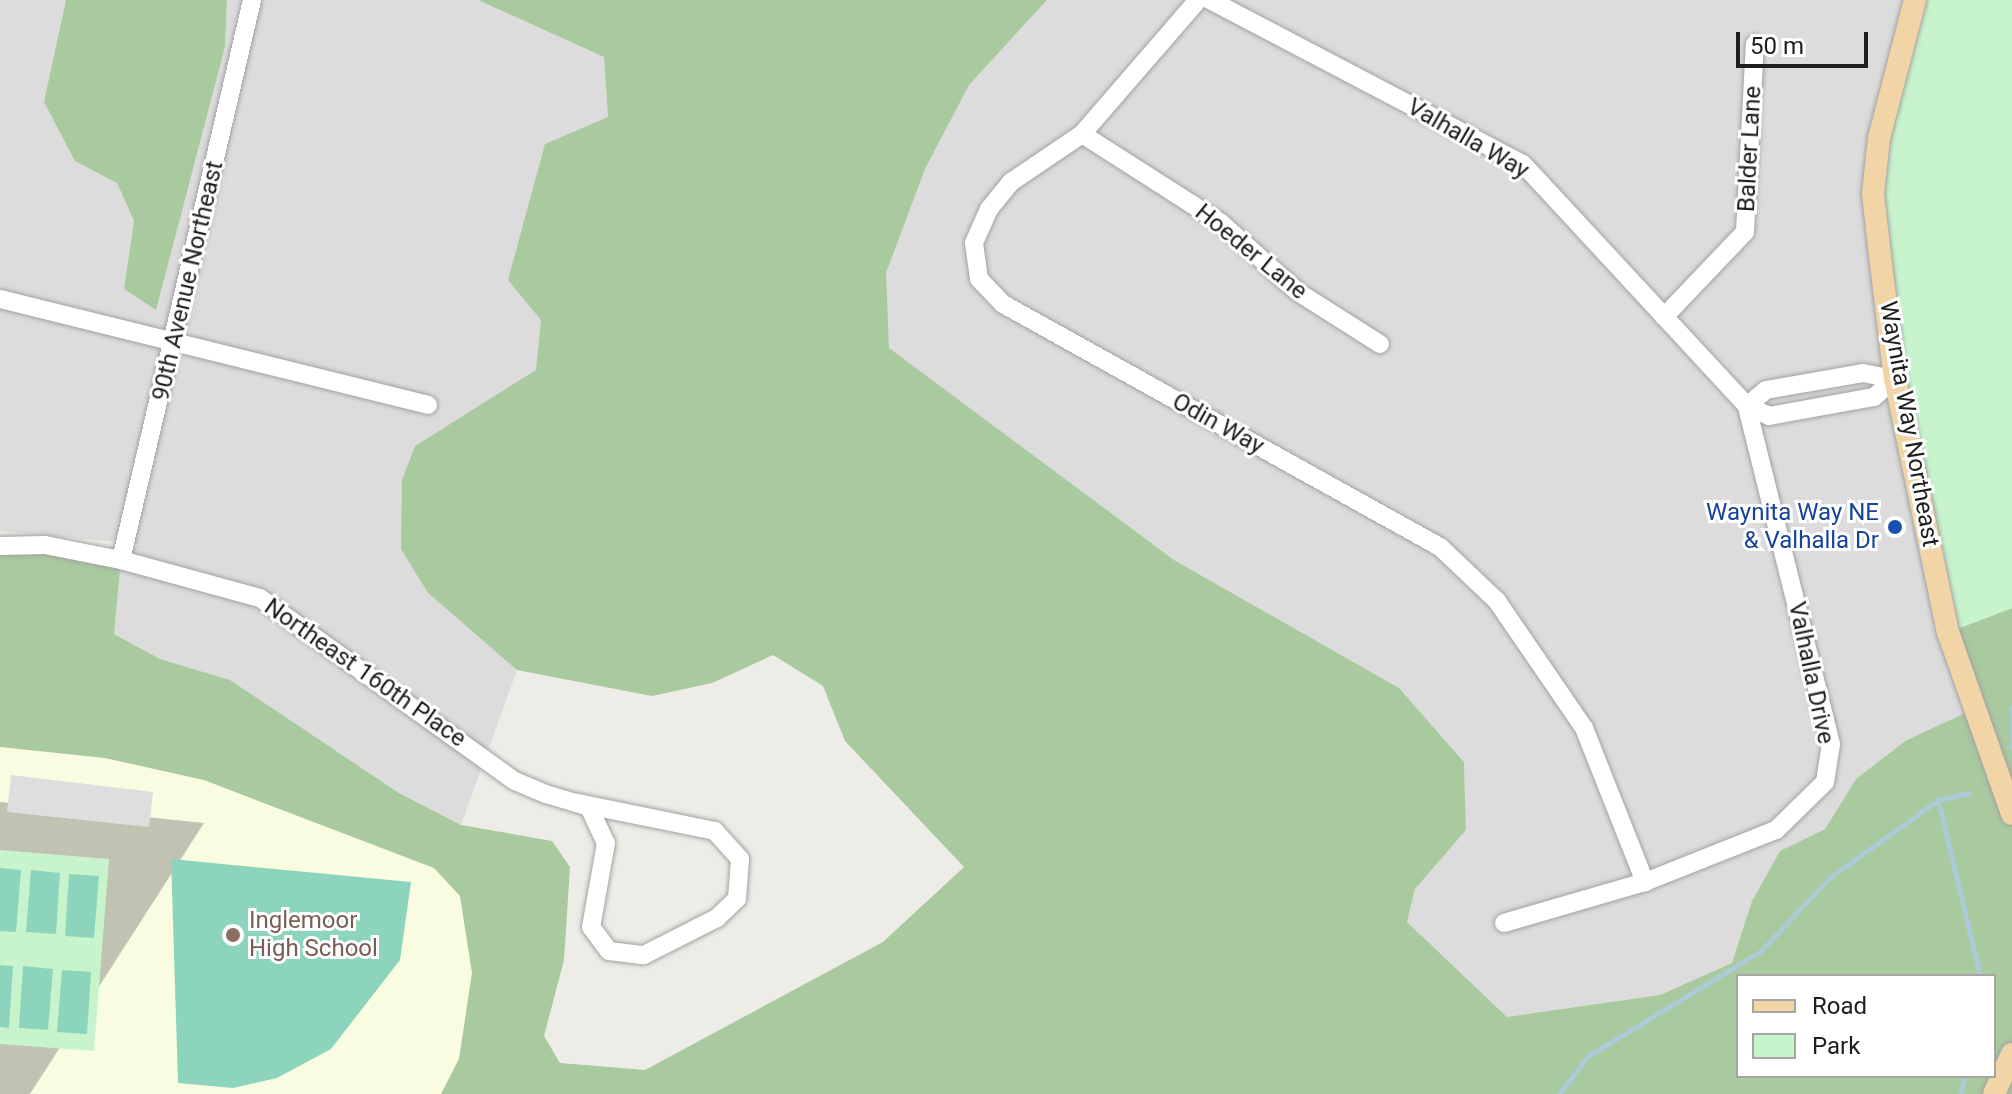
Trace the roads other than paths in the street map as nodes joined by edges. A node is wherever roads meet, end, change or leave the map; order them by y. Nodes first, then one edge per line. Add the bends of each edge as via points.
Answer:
1 (252, 0) edge
2 (1198, 0) edge
3 (1210, 0) edge
4 (1915, 0) edge
5 (1755, 44) dead end
6 (1082, 134) junction
7 (0, 299) edge
8 (1664, 317) junction
9 (175, 342) junction
10 (1380, 344) dead end
11 (1895, 379) junction
12 (428, 405) dead end
13 (1747, 406) junction
14 (0, 546) edge
15 (121, 560) junction
16 (577, 803) junction
17 (2012, 814) edge
18 (1645, 882) junction
19 (1504, 923) dead end
20 (2012, 1054) edge
21 (1994, 1094) edge

1 - 9 street, 90th Avenue Northeast
2 - 6 street, Odin Way
3 - 8 street, Valhalla Way via 1523,164
4 - 11 main road, Waynita Way Northeast via 1879,138 1873,194
5 - 8 street, Balder Lane via 1745,232
6 - 10 street, Hoeder Lane via 1221,223 1298,292
6 - 18 street, Odin Way via 1011,182 989,209 974,243 979,279 1003,304 1440,547 1497,601 1584,728
7 - 9 street
8 - 13 street, Valhalla Way
9 - 12 street
9 - 15 street, 90th Avenue Northeast
11 - 13 street via 1863,373 1766,390
11 - 13 street via 1874,397 1769,416
11 - 17 main road, Waynita Way Northeast via 1948,632
13 - 18 street, Valhalla Drive via 1831,744 1825,782 1776,830
14 - 15 street, Northeast 160th Place via 45,545
15 - 16 street, Northeast 160th Place via 260,598 515,781
16 - 16 street, Northeast 160th Place via 599,816 606,834 591,927 609,951 644,955 717,918 737,899 740,859 715,831
18 - 19 street, Valhalla Drive
20 - 21 main road

